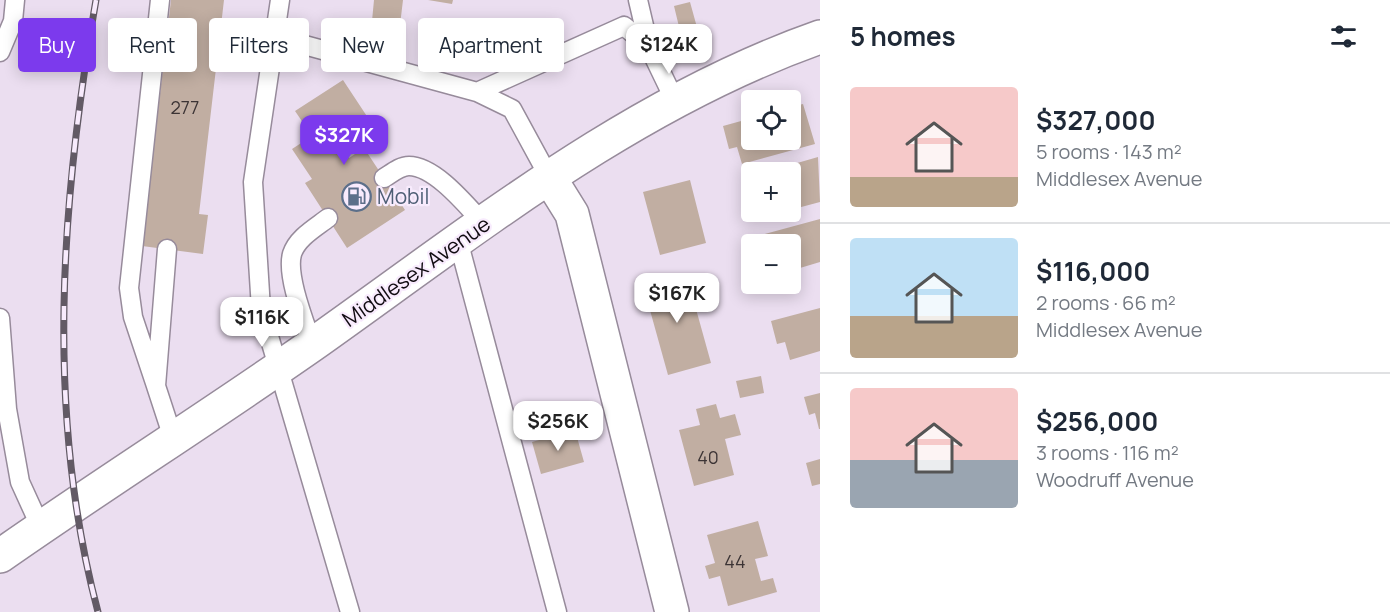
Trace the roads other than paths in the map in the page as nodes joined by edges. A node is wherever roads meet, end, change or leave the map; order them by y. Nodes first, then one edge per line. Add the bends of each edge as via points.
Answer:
1 (15, 0) edge
2 (160, 0) edge
3 (280, 0) edge
4 (638, 0) edge
5 (278, 18) edge
6 (820, 37) edge
7 (309, 46) edge
8 (649, 47) junction
9 (0, 52) edge
10 (270, 72) edge
11 (477, 92) junction
12 (675, 101) junction
13 (549, 177) junction
14 (384, 178) dead end
15 (328, 218) dead end
16 (471, 232) junction
17 (166, 249) dead end
18 (0, 318) edge
19 (312, 344) junction
20 (280, 366) junction
21 (156, 386) junction
22 (173, 438) junction
23 (41, 528) junction
24 (0, 556) edge
25 (350, 612) edge
26 (557, 612) edge
27 (672, 612) edge

1 - 9 lane via 13,21
2 - 21 lane via 129,288 133,318
3 - 5 lane
4 - 8 lane
6 - 12 main road, Middlesex Avenue
7 - 11 lane
8 - 11 lane via 624,26 616,27 570,52
8 - 12 lane
10 - 20 lane via 253,182 261,309
11 - 13 lane via 512,109
12 - 13 main road, Middlesex Avenue
13 - 16 main road, Middlesex Avenue
13 - 27 main road via 572,214
14 - 16 lane via 410,166 438,178
15 - 19 lane via 304,236 292,254 294,289
16 - 19 main road, Middlesex Avenue
16 - 26 lane
17 - 21 lane
18 - 23 lane via 7,409 20,482
19 - 20 main road, Middlesex Avenue
20 - 22 main road, Middlesex Avenue
20 - 25 lane
21 - 22 lane
22 - 23 main road, Middlesex Avenue
23 - 24 main road, Middlesex Avenue

